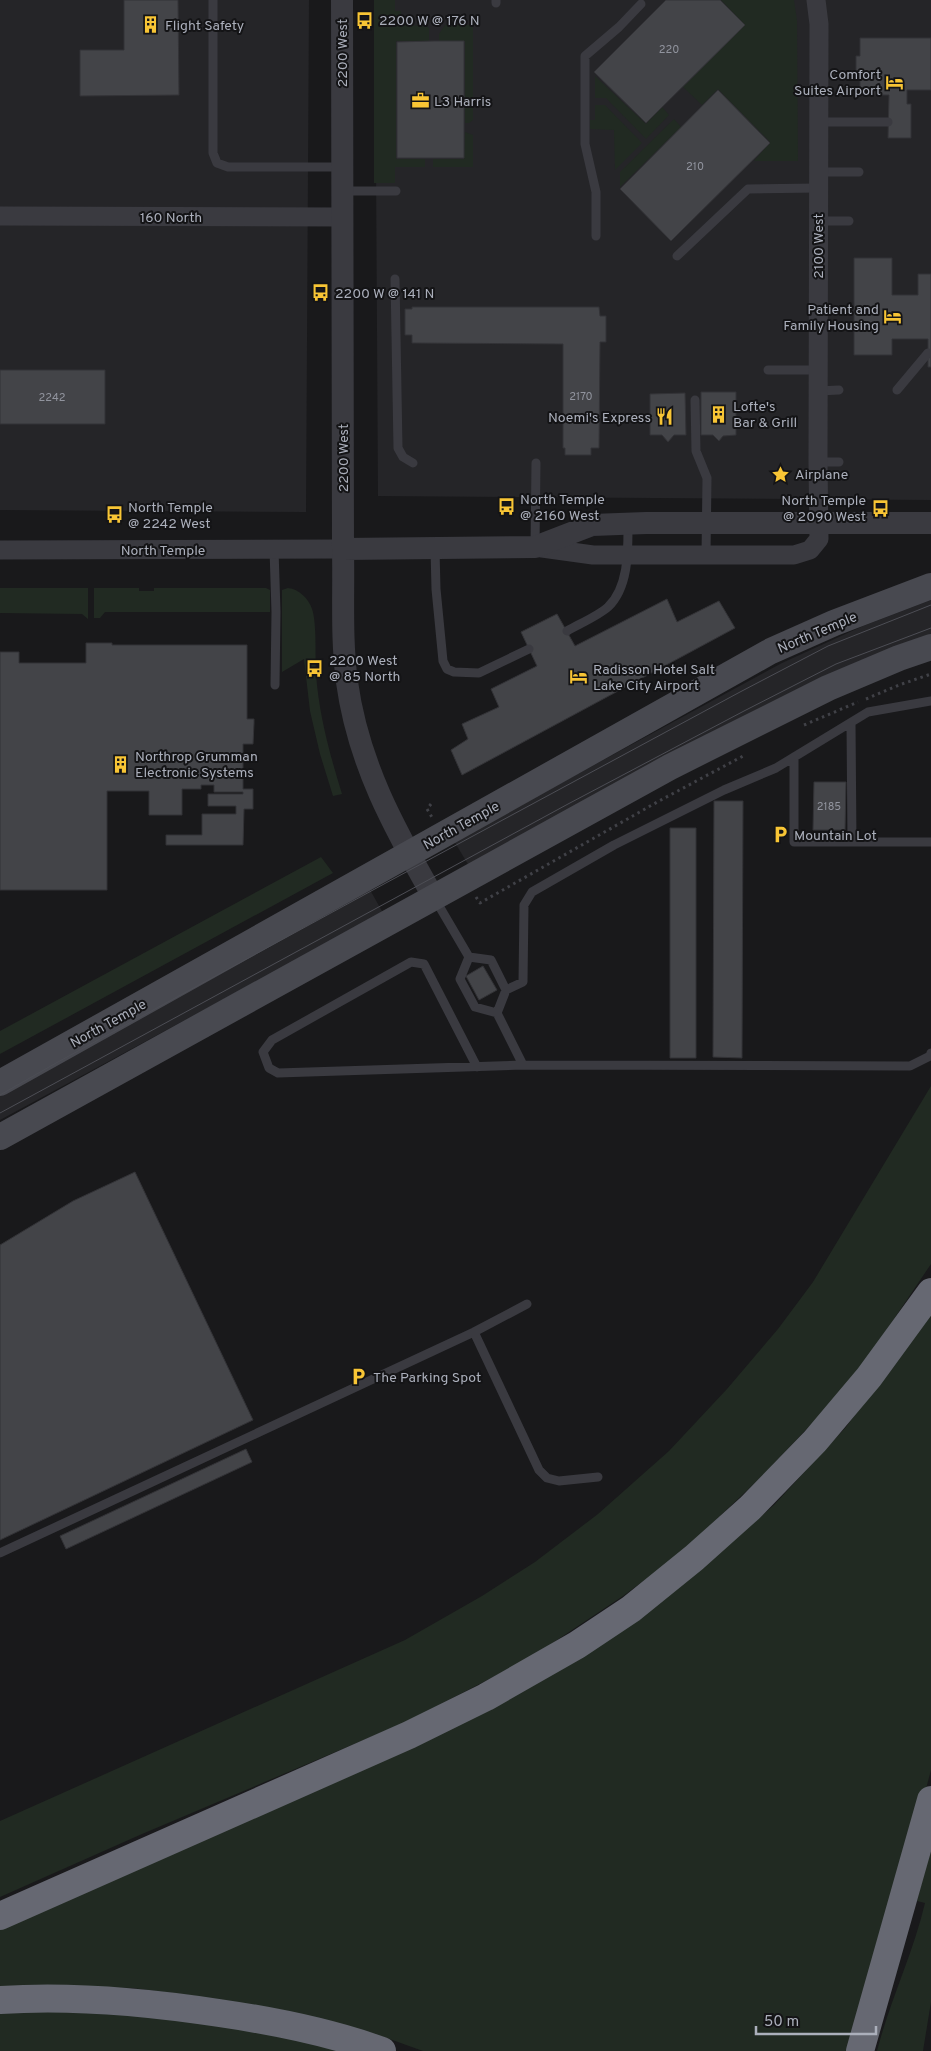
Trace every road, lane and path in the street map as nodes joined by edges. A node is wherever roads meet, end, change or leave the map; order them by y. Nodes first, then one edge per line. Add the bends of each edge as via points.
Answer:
1 (212, 0) edge
2 (342, 0) edge
3 (816, 0) edge
4 (641, 4) dead end
5 (818, 122) junction
6 (888, 122) dead end
7 (343, 167) junction
8 (859, 172) dead end
9 (818, 180) junction
10 (343, 190) junction
11 (396, 190) dead end
12 (0, 216) edge
13 (343, 217) junction
14 (849, 220) dead end
15 (818, 221) junction
16 (596, 236) dead end
17 (677, 256) dead end
18 (395, 279) dead end
19 (928, 353) dead end
20 (768, 370) dead end
21 (818, 370) junction
22 (839, 390) dead end
23 (897, 390) dead end
24 (818, 391) junction
25 (695, 400) dead end
26 (413, 462) dead end
27 (818, 462) junction
28 (839, 462) dead end
29 (536, 463) dead end
30 (706, 523) junction
31 (819, 523) junction
32 (931, 523) edge
33 (628, 524) junction
34 (535, 547) junction
35 (435, 548) junction
36 (274, 549) junction
37 (343, 549) junction
38 (0, 550) edge
39 (706, 555) junction
40 (627, 556) junction
41 (931, 586) edge
42 (567, 631) dead end
43 (931, 647) edge
44 (529, 649) dead end
45 (931, 674) edge
46 (275, 685) dead end
47 (931, 701) edge
48 (851, 723) junction
49 (795, 729) dead end
50 (752, 751) dead end
51 (794, 757) junction
52 (430, 804) dead end
53 (427, 809) dead end
54 (852, 842) junction
55 (931, 842) edge
56 (409, 854) junction
57 (476, 897) dead end
58 (434, 898) junction
59 (469, 957) junction
60 (506, 990) junction
61 (497, 1013) junction
62 (931, 1053) edge
63 (523, 1065) junction
64 (476, 1067) junction
65 (0, 1082) edge
66 (0, 1137) edge
67 (931, 1292) edge
68 (527, 1304) dead end
69 (474, 1332) junction
70 (598, 1477) dead end
71 (0, 1553) edge
72 (931, 1800) edge
73 (0, 1916) edge
74 (0, 2000) edge
75 (377, 2049) edge
76 (860, 2051) edge

1 - 7 lane via 213,153 217,164 228,167
2 - 7 street, 2200 West
3 - 5 street, 2100 West via 819,24
4 - 16 lane via 585,56 585,144 596,192
5 - 6 lane
5 - 9 street, 2100 West
7 - 10 street, 2200 West
8 - 9 lane
9 - 15 street, 2100 West
9 - 17 lane via 748,189
10 - 11 lane
10 - 13 street, 2200 West
12 - 13 street, 160 North
13 - 37 street, 2200 West
14 - 15 lane
15 - 21 street, 2100 West
18 - 26 lane via 398,448 403,457
19 - 23 lane
20 - 21 lane
21 - 24 street, 2100 West
22 - 24 lane
24 - 27 street, 2100 West
25 - 30 lane via 696,451 707,478
27 - 28 lane
27 - 31 street, 2100 West
29 - 34 lane
30 - 31 street, North Temple
30 - 33 street, North Temple
30 - 39 lane
31 - 32 street, North Temple
31 - 39 street, North Temple via 820,539 802,553
33 - 34 street, North Temple via 592,525
33 - 40 lane
34 - 35 street, North Temple
34 - 40 street, North Temple
35 - 37 street, North Temple
35 - 44 lane via 443,661 447,669 479,674
36 - 37 street, North Temple
36 - 38 street, North Temple
36 - 46 lane
37 - 56 street, 2200 West via 345,653 352,710 372,778
39 - 40 street, North Temple
40 - 42 lane via 620,588 608,607
41 - 56 main road, North Temple via 834,622 771,652
43 - 58 main road via 828,688 670,767
45 - 49 path
47 - 48 lane via 868,712
48 - 51 lane
48 - 54 lane
50 - 57 path via 480,903
51 - 54 lane via 794,842
51 - 60 lane via 614,845 532,892 524,905 523,982
52 - 53 path
54 - 55 lane
56 - 58 street, 2200 West
56 - 65 main road, North Temple
58 - 59 lane
58 - 66 main road
59 - 60 lane via 491,960
59 - 61 lane via 460,979 475,1007
60 - 61 lane
61 - 63 lane
62 - 63 lane via 910,1066
63 - 64 lane
64 - 64 lane via 278,1073 269,1068 263,1052 272,1040 411,962 424,964
67 - 73 highway via 869,1377 815,1441 750,1508 631,1609 577,1645 409,1736
68 - 69 lane
69 - 70 lane via 540,1470 547,1478 559,1481
69 - 71 lane
72 - 76 highway
74 - 75 highway via 61,1998 178,2006 301,2028

